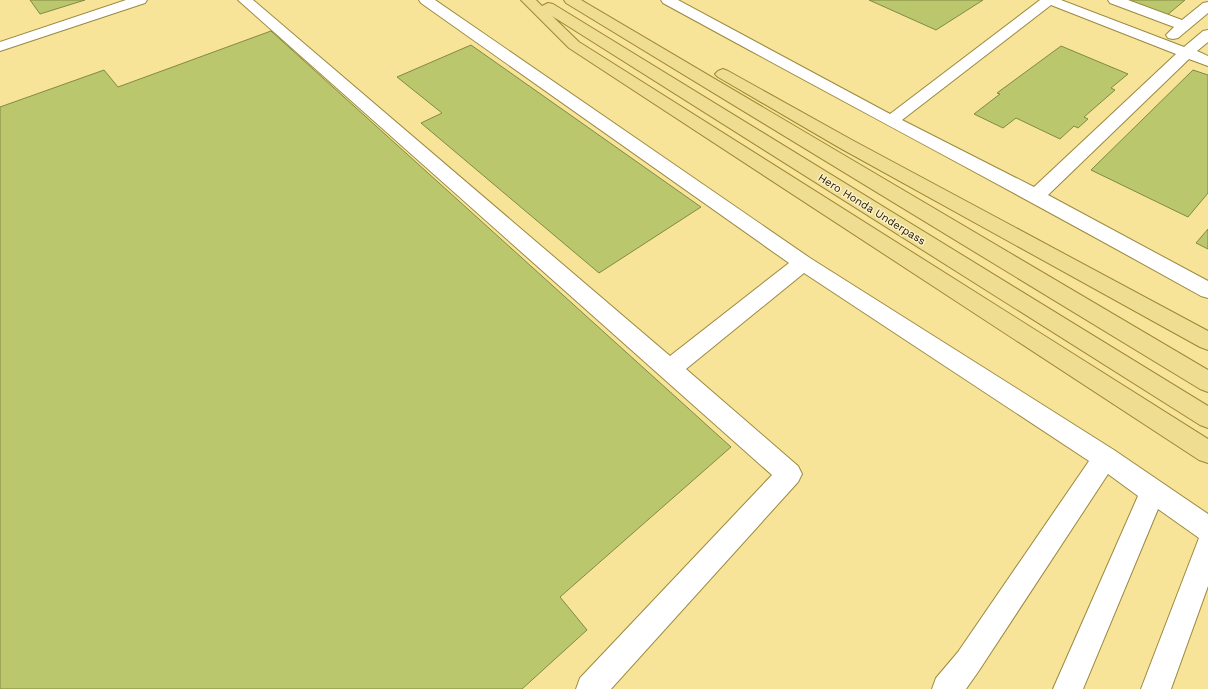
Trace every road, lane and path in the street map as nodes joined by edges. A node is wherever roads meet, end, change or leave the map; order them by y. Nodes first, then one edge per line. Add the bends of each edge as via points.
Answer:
1 (140, 0) edge
2 (245, 0) edge
3 (426, 0) edge
4 (528, 0) edge
5 (536, 0) edge
6 (572, 0) edge
7 (587, 0) edge
8 (668, 0) edge
9 (1049, 0) edge
10 (1115, 0) edge
11 (1208, 6) edge
12 (1183, 26) junction
13 (1208, 34) edge
14 (1164, 44) junction
15 (0, 47) edge
16 (1186, 53) junction
17 (1208, 61) edge
18 (891, 121) junction
19 (1036, 196) junction
20 (803, 263) junction
21 (1208, 290) edge
22 (1208, 341) edge
23 (670, 369) junction
24 (1208, 382) edge
25 (1208, 418) edge
26 (1208, 452) edge
27 (1105, 458) junction
28 (1153, 491) junction
29 (1208, 530) edge
30 (1208, 548) edge
31 (591, 689) edge
32 (947, 689) edge
33 (1068, 689) edge
34 (1156, 689) edge

1 - 15 lane
2 - 23 lane
3 - 20 lane
4 - 26 main road via 574,45
5 - 25 main road, Hero Honda Underpass
6 - 24 main road
7 - 22 main road via 614,11 846,144
8 - 18 lane
9 - 14 lane
9 - 18 lane
10 - 12 lane
11 - 12 lane
12 - 14 lane
13 - 16 lane
14 - 16 lane
16 - 17 lane
16 - 19 lane
18 - 19 lane
19 - 21 lane
20 - 23 lane
20 - 27 lane
23 - 31 lane via 789,474
27 - 28 lane
27 - 32 lane via 968,662
28 - 29 lane
28 - 33 lane
30 - 34 lane

